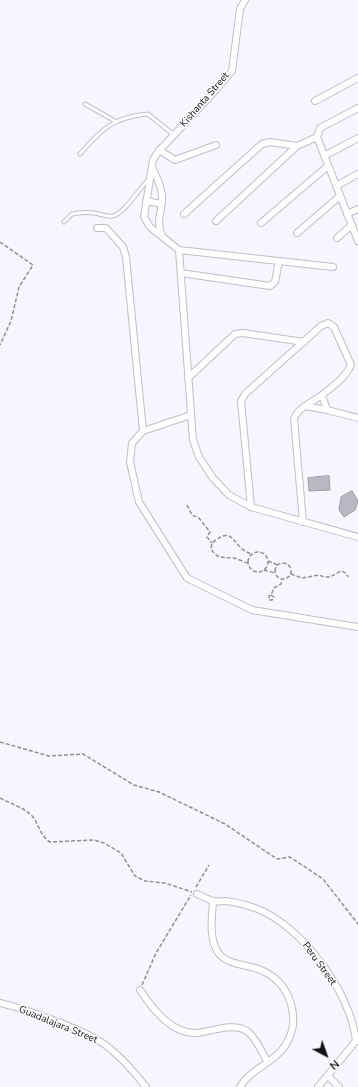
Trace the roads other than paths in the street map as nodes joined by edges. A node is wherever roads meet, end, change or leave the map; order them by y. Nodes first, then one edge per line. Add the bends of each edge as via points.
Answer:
1 (245, 0) edge
2 (358, 78) edge
3 (315, 101) dead end
4 (85, 104) dead end
5 (358, 108) edge
6 (115, 121) junction
7 (174, 135) junction
8 (317, 138) junction
9 (358, 138) edge
10 (216, 145) dead end
11 (297, 146) junction
12 (160, 150) junction
13 (80, 154) dead end
14 (324, 156) junction
15 (328, 166) junction
16 (358, 174) edge
17 (154, 176) junction
18 (336, 186) junction
19 (340, 196) junction
20 (146, 202) junction
21 (161, 204) junction
22 (358, 209) edge
23 (184, 214) dead end
24 (347, 214) junction
25 (64, 222) dead end
26 (216, 222) dead end
27 (261, 223) dead end
28 (352, 225) junction
29 (97, 228) dead end
30 (297, 233) dead end
31 (162, 236) junction
32 (337, 238) dead end
33 (358, 241) edge
34 (178, 250) junction
35 (279, 261) junction
36 (333, 267) dead end
37 (181, 273) junction
38 (228, 330) dead end
39 (235, 334) junction
40 (304, 342) junction
41 (188, 378) junction
42 (322, 395) junction
43 (305, 406) junction
44 (327, 410) junction
45 (191, 415) junction
46 (358, 418) edge
47 (142, 430) junction
48 (251, 507) junction
49 (303, 522) junction
50 (358, 537) edge
51 (358, 627) edge
52 (195, 893) road end
53 (213, 901) junction
54 (140, 990) road end
55 (0, 1003) edge
56 (357, 1043) edge
57 (267, 1061) junction
58 (328, 1076) junction
59 (146, 1087) edge
60 (240, 1087) edge
61 (318, 1087) edge
62 (339, 1087) edge

1 - 7 street, Kishanta Street via 240,9 232,71
2 - 3 street
4 - 6 lane
5 - 8 street via 320,128
6 - 7 lane via 148,114
6 - 13 lane via 94,138
7 - 12 street, Kishanta Street
8 - 11 street
8 - 14 street
9 - 14 street
10 - 12 street via 175,160
11 - 23 street via 270,142 262,144
11 - 26 street
12 - 17 street, Kishanta Street via 153,160
14 - 15 street
15 - 18 street
15 - 27 street
16 - 18 street
17 - 20 street, Kishanta Street
17 - 21 street, Kishanta Street via 160,184
17 - 25 lane via 141,186 128,204 114,216 94,213 72,214
18 - 19 street
19 - 24 street
19 - 30 street
20 - 21 street
20 - 31 street, Kishanta Street via 144,217 147,224
21 - 31 street via 158,220
22 - 24 street
24 - 28 street
28 - 32 street
28 - 33 street
29 - 47 street via 106,228 123,247 126,257
31 - 34 street, Kishanta Street
34 - 35 street
34 - 37 street
35 - 36 street
35 - 37 street via 275,282 270,286
37 - 41 street
38 - 39 street
39 - 40 street
39 - 41 street
40 - 42 street via 328,322 334,327 350,360 348,372
40 - 48 street via 245,394 241,401
41 - 45 street
42 - 43 street
42 - 44 street
43 - 44 street
43 - 49 street via 294,419
44 - 46 street
45 - 47 street
45 - 48 street via 193,440 202,462 229,495
47 - 51 street via 132,443 130,462 139,502 187,578 252,610
48 - 49 street
49 - 50 street
52 - 53 street, Peru Street
53 - 56 street, Peru Street via 226,901 257,909 298,936 320,962 345,1004
53 - 57 street via 212,936 217,950 230,962 265,971 279,982 294,1013 292,1029 285,1047
54 - 57 street via 158,1015 180,1029 194,1034 233,1027 246,1031 253,1037
55 - 59 street, Guadalajara Street via 65,1026 107,1046
56 - 58 street, Peru Street
57 - 60 street
58 - 61 street, Peru Street
58 - 62 street

